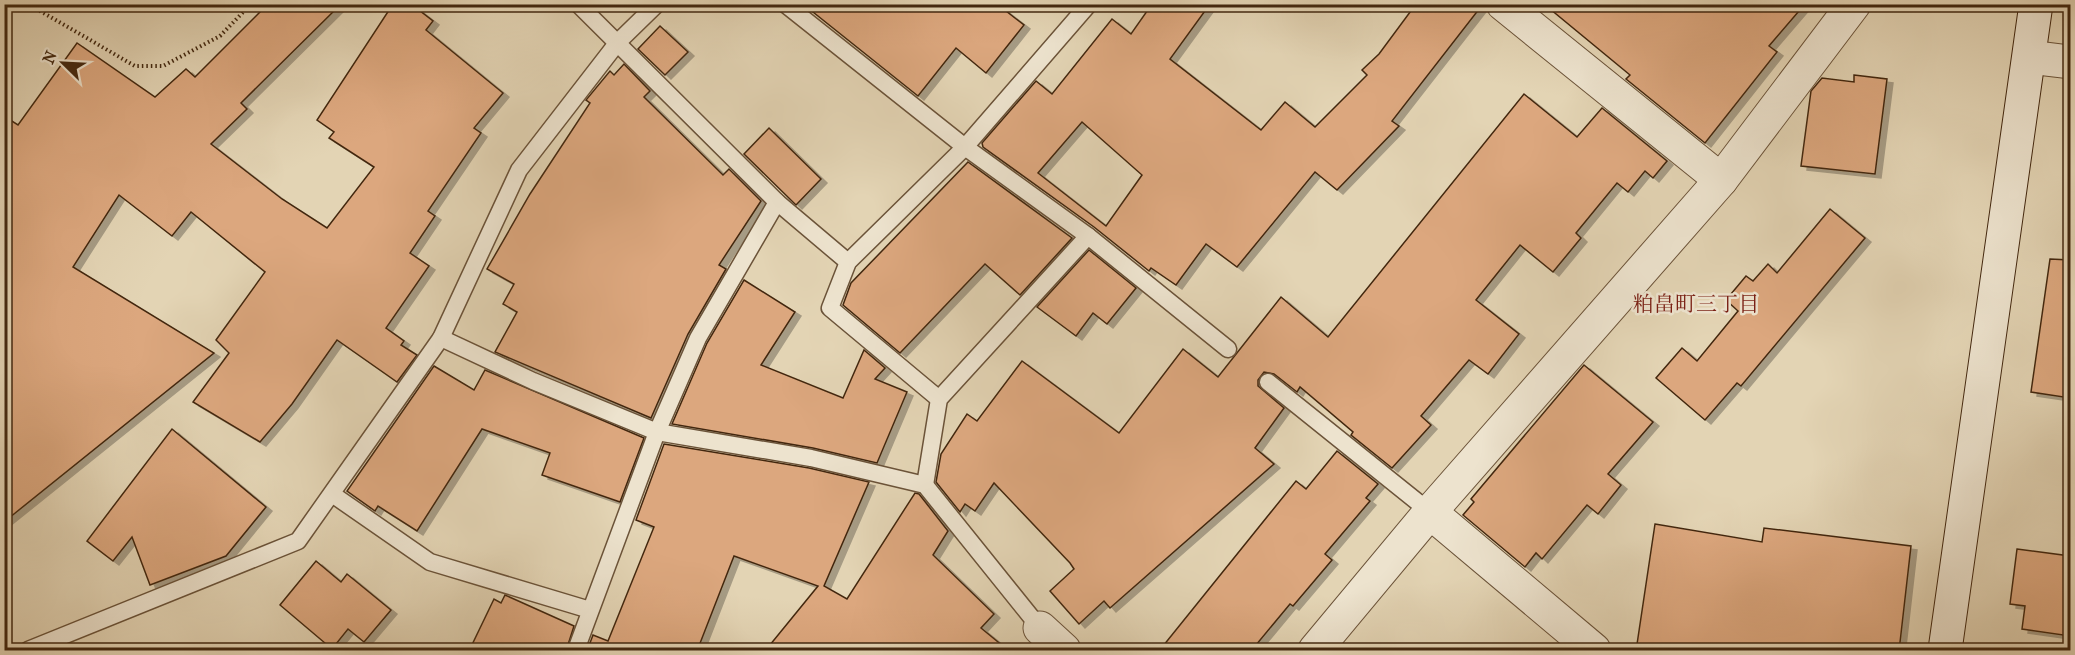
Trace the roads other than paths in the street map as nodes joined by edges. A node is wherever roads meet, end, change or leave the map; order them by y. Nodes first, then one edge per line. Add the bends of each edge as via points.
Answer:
1 (578, 4) edge
2 (657, 4) edge
3 (785, 4) edge
4 (1089, 4) edge
5 (1503, 4) edge
6 (1854, 4) edge
7 (2036, 4) edge
8 (618, 42) junction
9 (2030, 57) junction
10 (2070, 62) edge
11 (965, 147) junction
12 (1721, 180) junction
13 (777, 202) junction
14 (1088, 236) junction
15 (848, 262) junction
16 (441, 338) junction
17 (1228, 349) dead end
18 (1268, 382) dead end
19 (939, 399) junction
20 (657, 432) junction
21 (925, 485) junction
22 (332, 494) junction
23 (1430, 512) junction
24 (590, 610) junction
25 (1040, 628) joint
26 (28, 651) edge
27 (576, 651) edge
28 (1065, 651) edge
29 (1315, 651) edge
30 (1594, 651) edge
31 (1945, 651) edge

1 - 8 lane
2 - 8 lane
3 - 11 lane
4 - 11 lane
5 - 12 street
6 - 12 street
7 - 9 street
8 - 13 lane
8 - 16 lane via 519,170
9 - 10 street
9 - 31 street
11 - 14 lane
11 - 15 lane
12 - 23 street
13 - 15 lane
13 - 20 lane via 698,338
14 - 17 lane
14 - 19 lane
15 - 19 lane via 830,308
16 - 20 lane
16 - 22 lane
18 - 23 lane
19 - 21 lane
20 - 21 lane via 811,458
20 - 24 lane
21 - 25 lane
22 - 24 lane via 430,562
22 - 26 lane via 298,542
23 - 29 street
23 - 30 street
24 - 27 lane
25 - 28 street

